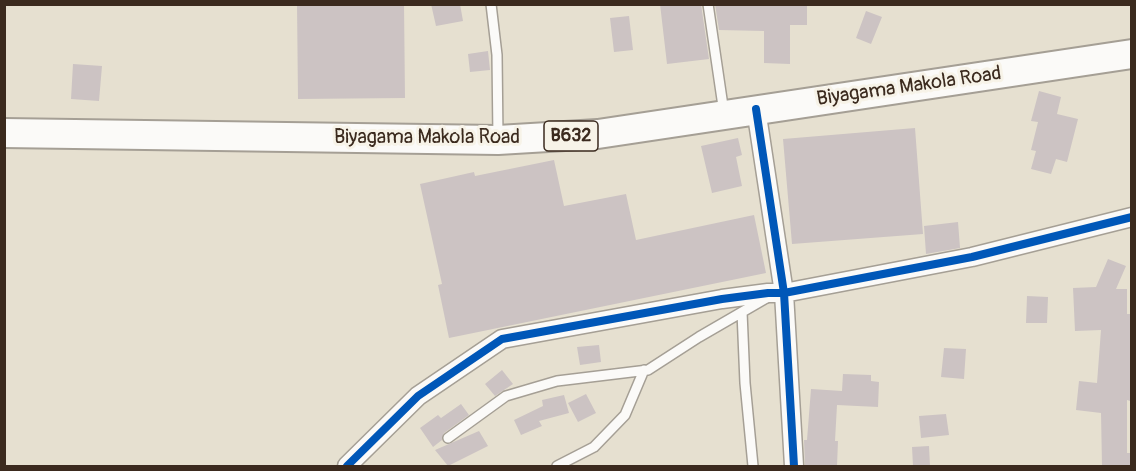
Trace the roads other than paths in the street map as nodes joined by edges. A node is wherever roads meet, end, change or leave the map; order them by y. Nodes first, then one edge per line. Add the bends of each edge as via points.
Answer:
1 (491, 4) edge
2 (708, 4) edge
3 (1131, 54) edge
4 (756, 110) junction
5 (724, 115) junction
6 (4, 134) edge
7 (498, 140) junction
8 (1131, 217) edge
9 (780, 293) junction
10 (742, 312) junction
11 (644, 370) junction
12 (448, 438) dead end
13 (347, 466) edge
14 (557, 466) edge
15 (753, 466) edge
16 (794, 466) edge

1 - 7 lane via 497,55
2 - 5 lane
3 - 4 main road, Biyagama Makola Road / B632
4 - 5 main road, Biyagama Makola Road / B632
4 - 9 street
5 - 7 main road, Biyagama Makola Road / B632 via 598,134
6 - 7 main road, Biyagama Makola Road / B632
8 - 9 street via 972,257
9 - 10 lane
9 - 13 street via 722,299 502,339 418,396
9 - 16 street
10 - 11 lane
10 - 15 lane
11 - 12 lane via 557,381 506,396
11 - 14 lane via 625,415 594,447

